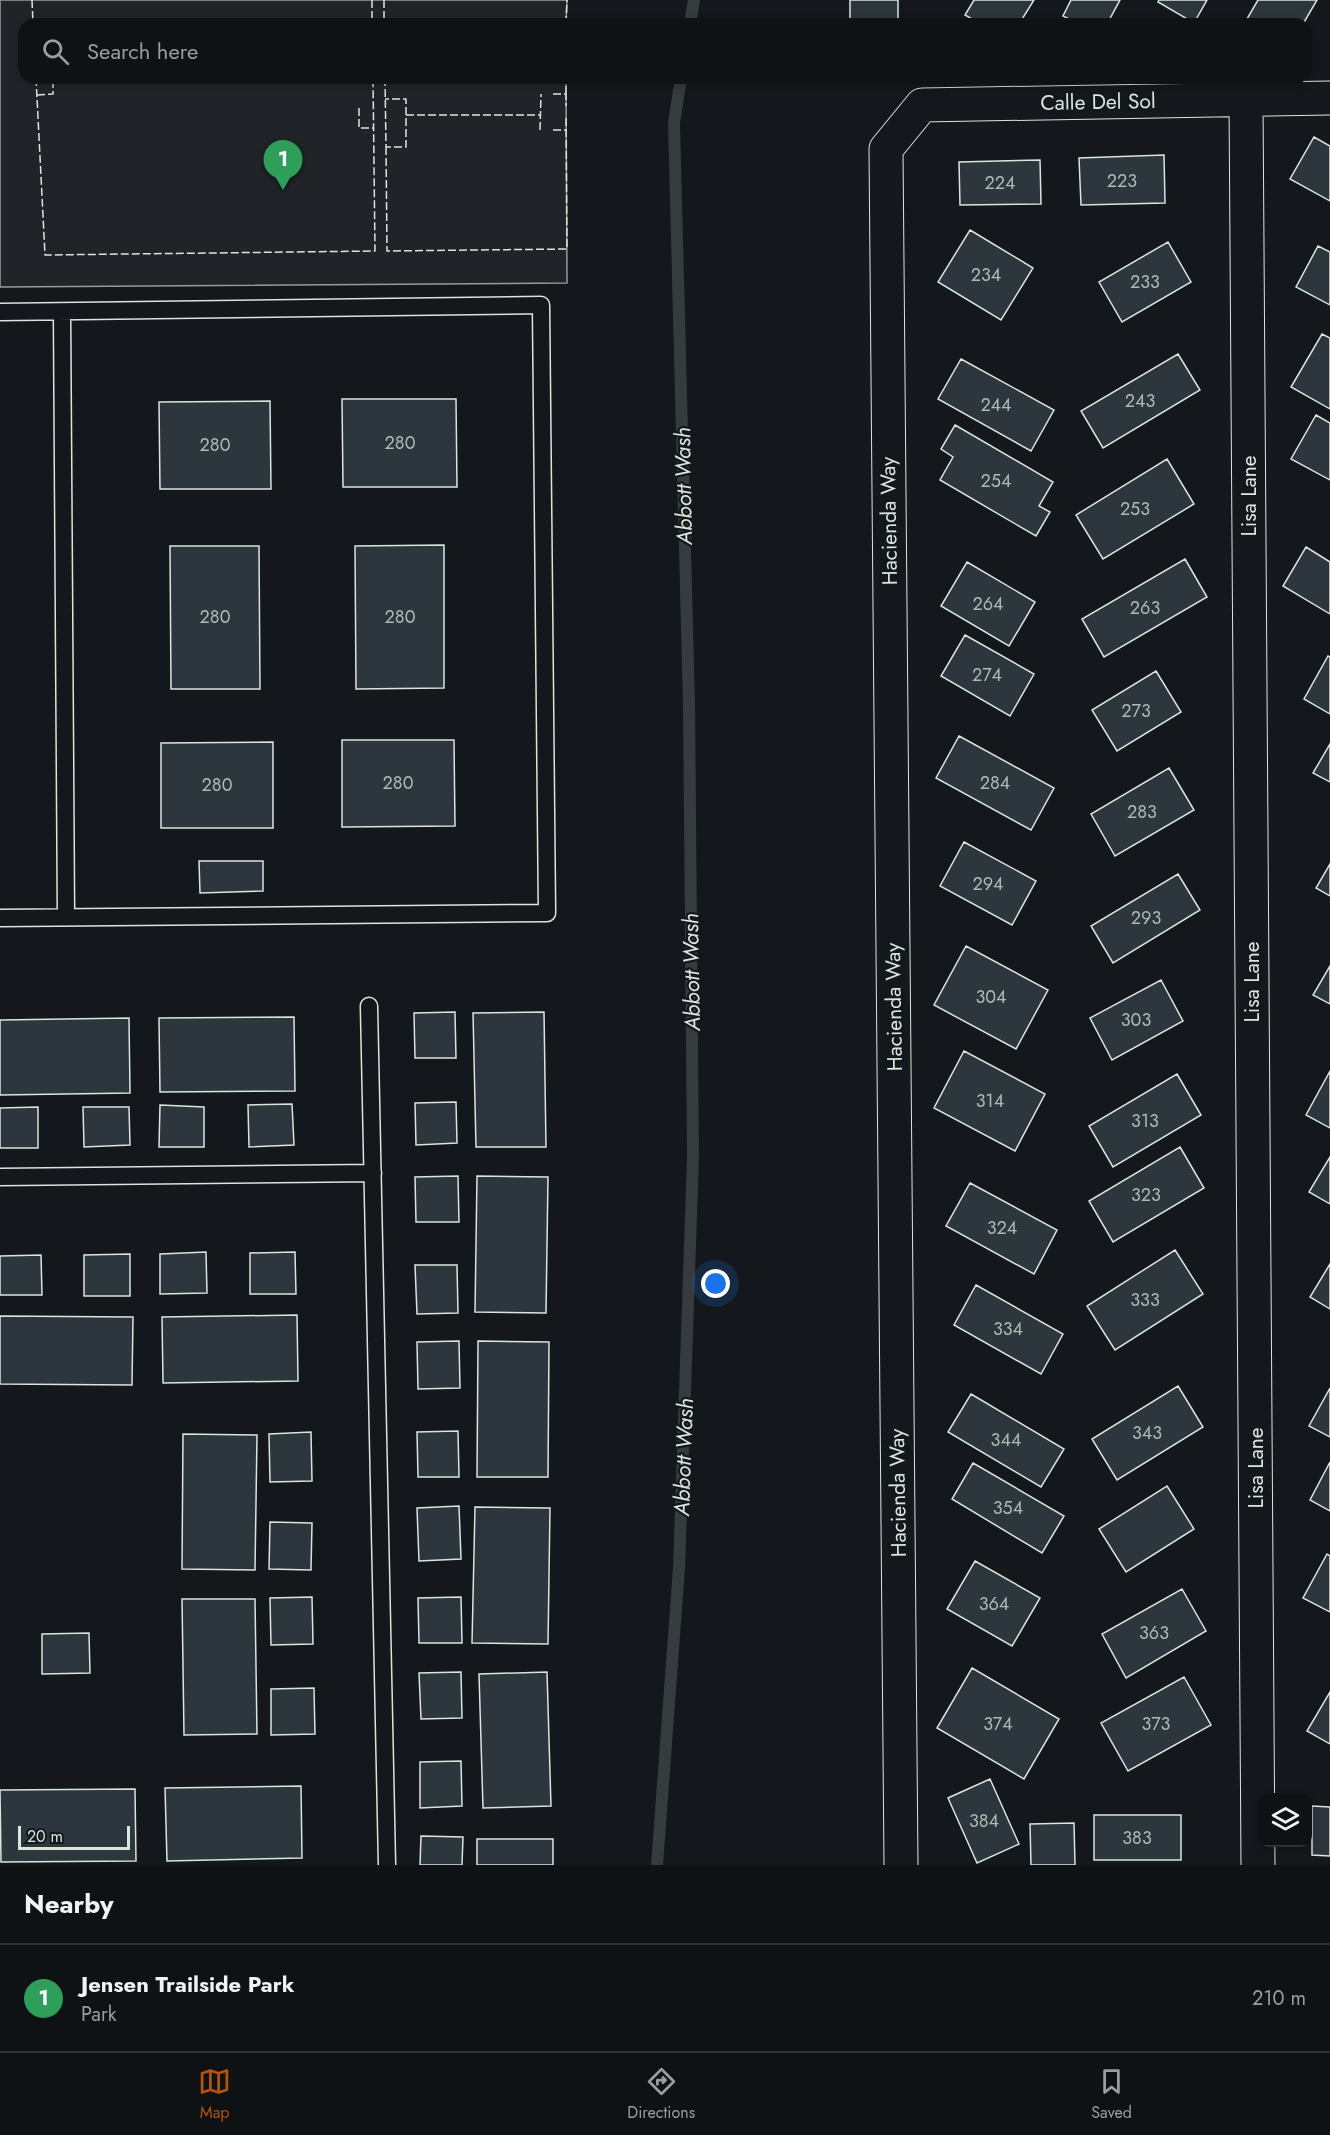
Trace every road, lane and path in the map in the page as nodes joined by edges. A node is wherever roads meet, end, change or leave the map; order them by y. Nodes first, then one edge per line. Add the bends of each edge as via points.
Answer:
1 (1330, 98) edge
2 (1246, 100) junction
3 (886, 149) joint
4 (0, 312) edge
5 (62, 312) junction
6 (66, 917) junction
7 (0, 918) edge
8 (369, 1006) dead end
9 (373, 1173) junction
10 (0, 1177) edge
11 (387, 1865) edge
12 (901, 1865) edge
13 (1258, 1865) edge

1 - 2 street, Calle Del Sol
2 - 3 street, Calle Del Sol via 922,105
2 - 13 street, Lisa Lane
3 - 12 street, Hacienda Way
4 - 5 lane
5 - 6 lane
5 - 6 lane via 541,305 547,889 547,913
6 - 7 lane
8 - 9 lane
9 - 10 lane
9 - 11 lane

